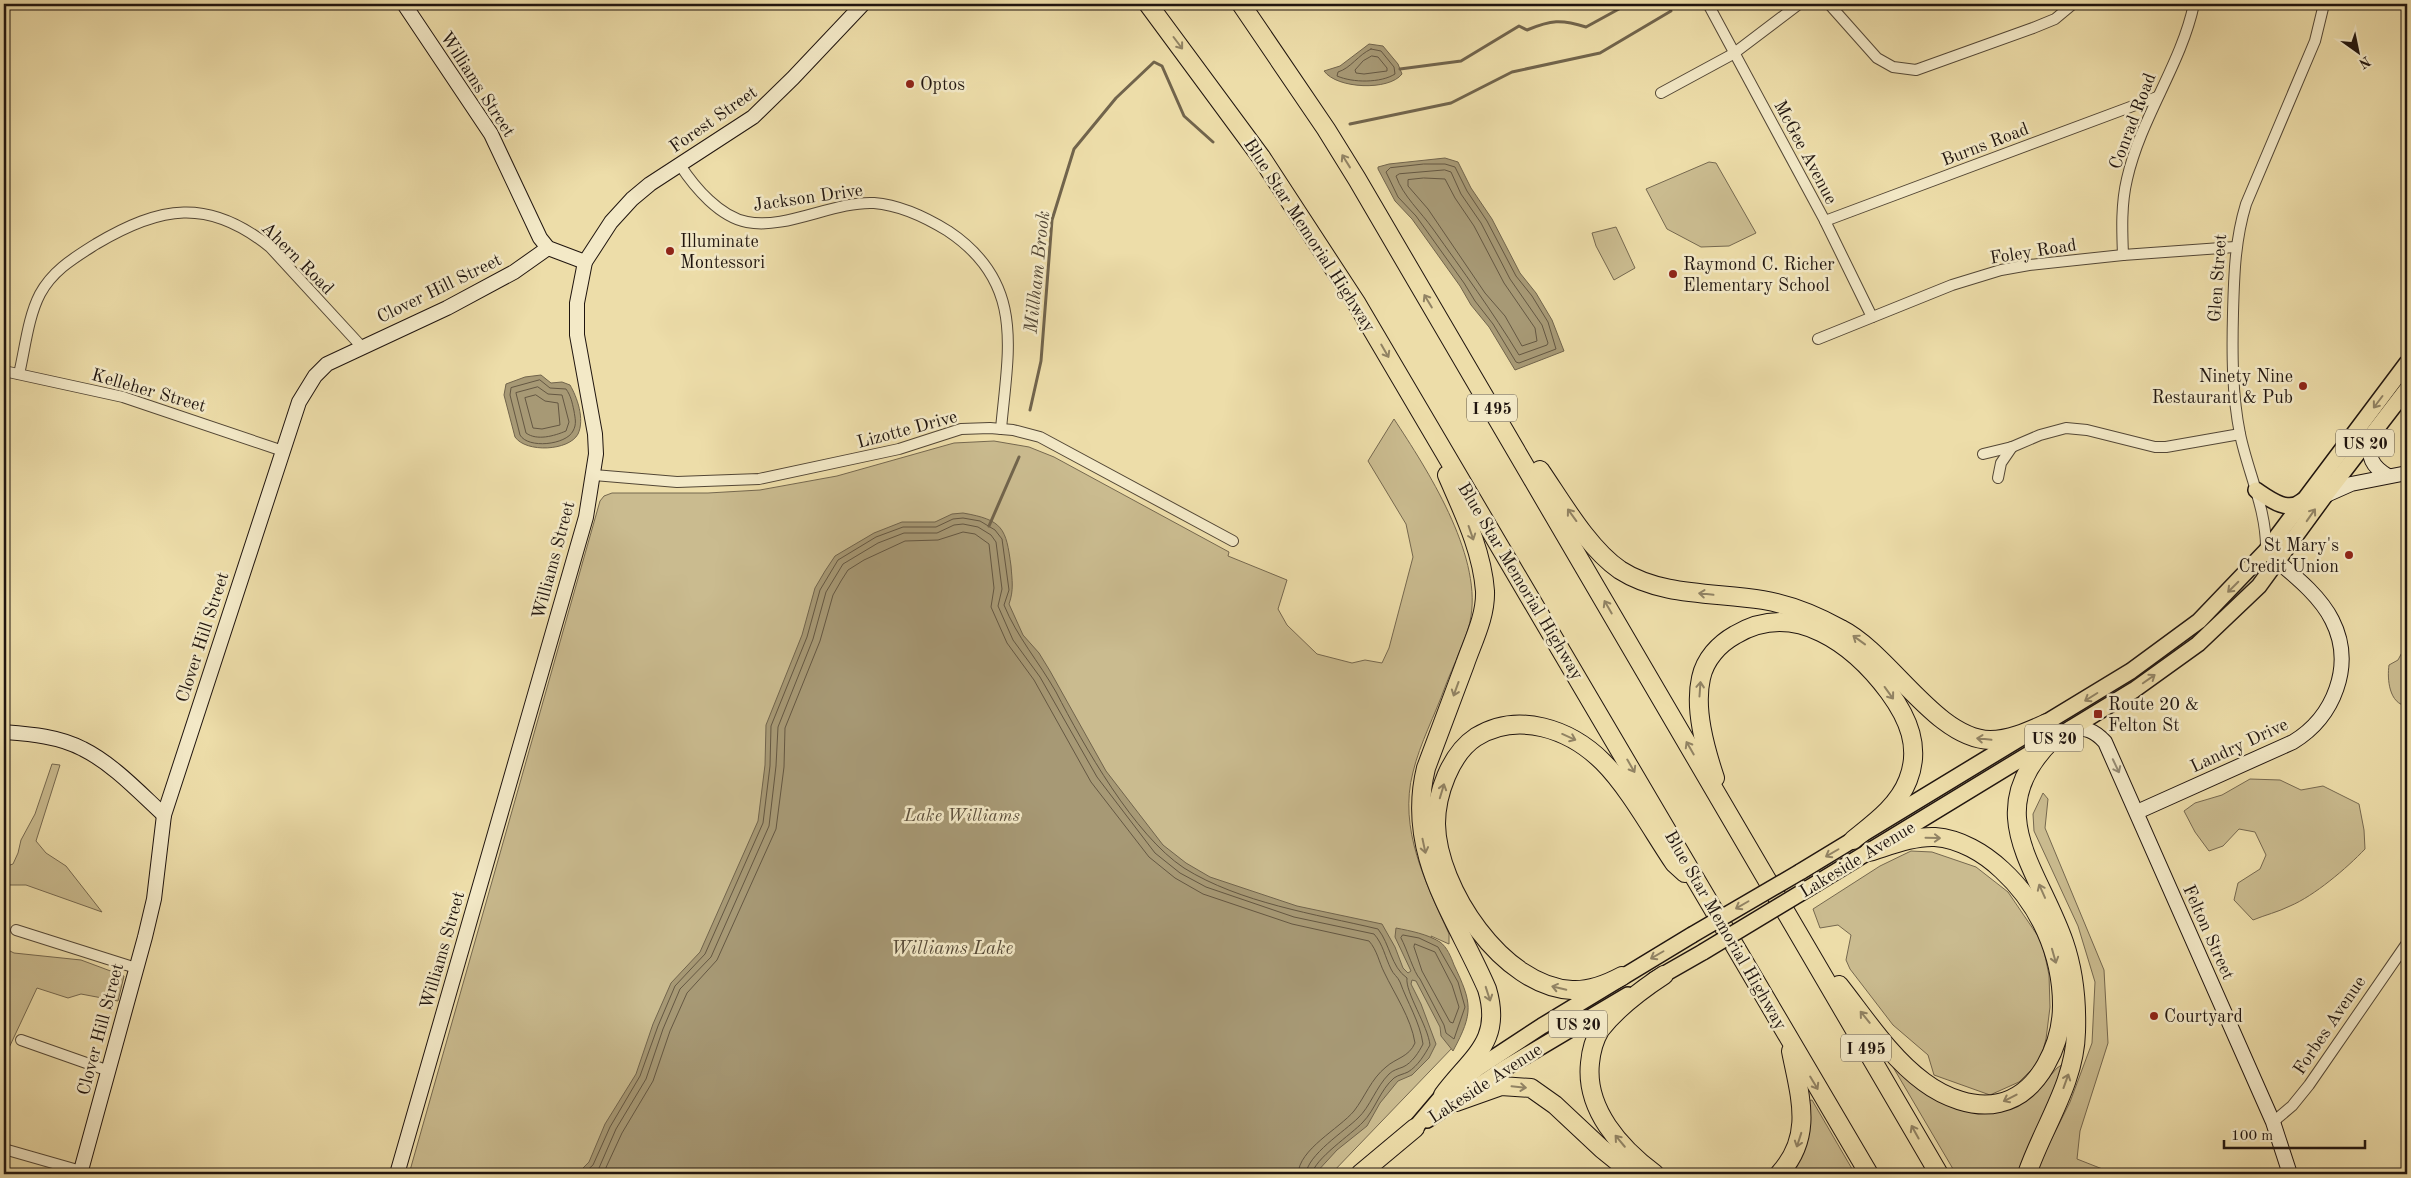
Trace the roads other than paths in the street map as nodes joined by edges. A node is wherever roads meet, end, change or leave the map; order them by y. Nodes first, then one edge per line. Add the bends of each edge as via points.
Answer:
1 (404, 4) edge
2 (863, 4) edge
3 (1148, 4) edge
4 (1241, 4) edge
5 (1708, 4) edge
6 (1799, 4) edge
7 (1829, 4) edge
8 (2073, 4) edge
9 (2194, 4) edge
10 (2324, 4) edge
11 (1735, 53) junction
12 (1661, 93) dead end
13 (2157, 97) junction
14 (680, 165) junction
15 (1825, 220) junction
16 (548, 248) junction
17 (2236, 248) junction
18 (2124, 255) junction
19 (585, 262) junction
20 (1872, 317) junction
21 (1443, 325) junction
22 (1818, 340) dead end
23 (361, 346) junction
24 (2407, 363) edge
25 (4, 371) edge
26 (19, 374) junction
27 (2407, 389) edge
28 (1418, 408) junction
29 (1001, 429) junction
30 (2240, 434) junction
31 (2369, 438) junction
32 (2012, 448) junction
33 (283, 451) junction
34 (1983, 454) dead end
35 (2407, 474) edge
36 (594, 475) junction
37 (2388, 476) junction
38 (1998, 478) dead end
39 (2256, 490) junction
40 (2324, 497) junction
41 (2302, 501) junction
42 (1233, 541) dead end
43 (2266, 551) junction
44 (2278, 562) junction
45 (2070, 728) junction
46 (4, 732) edge
47 (2050, 732) junction
48 (2137, 812) junction
49 (164, 814) junction
50 (1732, 820) junction
51 (1853, 840) junction
52 (1869, 852) junction
53 (1705, 893) junction
54 (1792, 923) junction
55 (16, 930) dead end
56 (2407, 943) edge
57 (136, 968) junction
58 (1664, 975) junction
59 (1622, 976) junction
60 (21, 1040) dead end
61 (1790, 1041) junction
62 (109, 1072) junction
63 (1449, 1098) junction
64 (2273, 1122) junction
65 (1415, 1128) joint
66 (4, 1149) edge
67 (80, 1173) edge
68 (397, 1174) edge
69 (1360, 1174) edge
70 (1634, 1174) edge
71 (1655, 1174) edge
72 (1779, 1174) edge
73 (1869, 1174) edge
74 (1939, 1174) edge
75 (2028, 1174) edge
76 (2290, 1174) edge

1 - 16 street, Williams Street via 484,122 530,221
2 - 14 street, Forest Street via 760,110
3 -> 28 highway, Blue Star Memorial Highway via 1295,207 1358,304
21 -> 4 highway, I 495 via 1326,129
5 - 11 street, McGee Avenue
6 - 11 street
7 - 8 street via 1877,58 1893,67 1916,70 2034,28 2055,19
9 - 13 street, Conrad Road via 2184,37
10 - 17 street, Glen Street via 2315,41 2246,204
11 - 12 street
11 - 15 street, McGee Avenue
13 - 15 street, Burns Road
13 - 18 street, Conrad Road via 2127,179
14 - 19 street, Forest Street via 632,199
14 - 29 street, Jackson Drive via 690,180 720,208 732,218 749,223 767,223 874,203 905,211 959,238 988,271 1000,293 1006,314 1010,344
15 - 20 street, McGee Avenue
16 - 19 street
16 - 23 street, Clover Hill Street via 525,266 495,282 430,316
17 - 18 street, Foley Road
17 - 30 street, Glen Street via 2232,360
18 - 20 street, Foley Road via 2029,264 2001,270 1952,285
19 - 36 street, Williams Street via 576,318 595,434
20 - 22 street, Foley Road
47 -> 21 highway via 1988,740 1966,735 1936,714 1865,644 1814,615 1762,600 1668,588 1622,571 1583,531
50 -> 21 highway, I 495
23 - 26 street, Ahern Road via 270,247 252,233 214,216 174,212 135,223 62,266 40,294
23 - 33 street, Clover Hill Street via 327,364 315,376 296,408
24 -> 41 main road, US 20
25 - 26 street, Kelleher Street
26 - 33 street, Kelleher Street via 123,397
27 - 31 main road, US 20
28 -> 53 highway, Blue Star Memorial Highway
28 -> 63 highway via 1471,531 1485,592 1478,629 1421,788 1421,829 1429,864 1491,1003 1487,1040
29 - 36 street, Lizotte Drive via 961,430 898,449 759,479 677,482
29 - 42 street, Lizotte Drive via 1040,437
30 - 32 street via 2155,447 2066,428
30 - 39 street, Glen Street
31 - 37 street via 2371,462
31 - 40 main road, US 20
32 - 34 street
32 - 38 street via 2001,463
33 - 49 street, Clover Hill Street
35 - 37 street
36 - 68 street, Williams Street via 586,517
37 - 40 street via 2342,487
39 - 41 main road via 2272,503 2293,505
39 - 43 street, Glen Street via 2266,530
44 -> 40 main road, US 20
41 - 43 main road, US 20
43 - 44 street
43 -> 47 main road, Lakeside Avenue / US 20 via 2191,628
45 -> 44 main road, Lakeside Avenue / US 20 via 2134,690 2198,644 2250,595
44 - 48 street, Landry Drive via 2313,594 2335,626 2342,662 2337,691 2328,710 2315,726 2293,742
45 - 47 main road, Lakeside Avenue / US 20
45 -> 48 street, Felton Street via 2086,728 2105,742
46 - 49 street via 47,736 83,749 116,772
47 - 51 main road, Lakeside Avenue / US 20
47 - 52 main road, Lakeside Avenue / US 20
75 -> 47 highway via 2068,1076 2076,1031 2073,976 2066,949 2021,842 2015,812 2021,783
48 - 64 street, Felton Street
49 - 57 street, Clover Hill Street via 154,899
50 -> 51 highway via 1716,782 1706,743 1699,700 1703,671 1718,647 1739,633 1764,623 1791,622 1826,634 1856,656 1881,681 1902,710 1909,727 1914,745 1908,780 1897,800
50 - 54 highway, I 495
51 -> 59 main road, Lakeside Avenue / US 20, bridge
52 -> 54 highway via 1925,837 1952,840 1971,848 1999,868 2036,909 2054,954 2062,1010 2055,1047 2042,1071 2028,1086 2010,1099 1987,1105 1962,1101 1925,1083 1893,1052
52 - 58 main road, Lakeside Avenue / US 20, bridge
59 -> 53 highway via 1580,990 1552,987 1506,960 1477,928 1450,876 1438,842 1436,824 1446,778 1463,750 1486,732 1514,724 1547,728 1579,742 1604,764 1674,864
53 - 61 highway, Blue Star Memorial Highway
74 -> 54 highway, I 495
55 - 57 street
56 - 64 street, Forbes Avenue via 2308,1085 2292,1106
57 - 62 street, Clover Hill Street
58 - 63 main road, Lakeside Avenue / US 20
71 -> 58 highway via 1627,1148 1605,1120 1592,1095 1589,1074 1593,1046 1601,1030 1626,1003
59 - 63 main road, Lakeside Avenue / US 20 via 1497,1055
60 - 62 street
61 -> 72 highway via 1801,1104 1802,1131 1792,1156
61 -> 73 highway, Blue Star Memorial Highway
62 - 67 street, Clover Hill Street
63 - 65 main road, Lakeside Avenue / US 20
63 -> 70 highway via 1501,1086 1531,1088 1555,1104 1602,1149
64 - 76 street, Felton Street
65 - 69 highway, Lakeside Avenue / US 20
66 - 67 street

